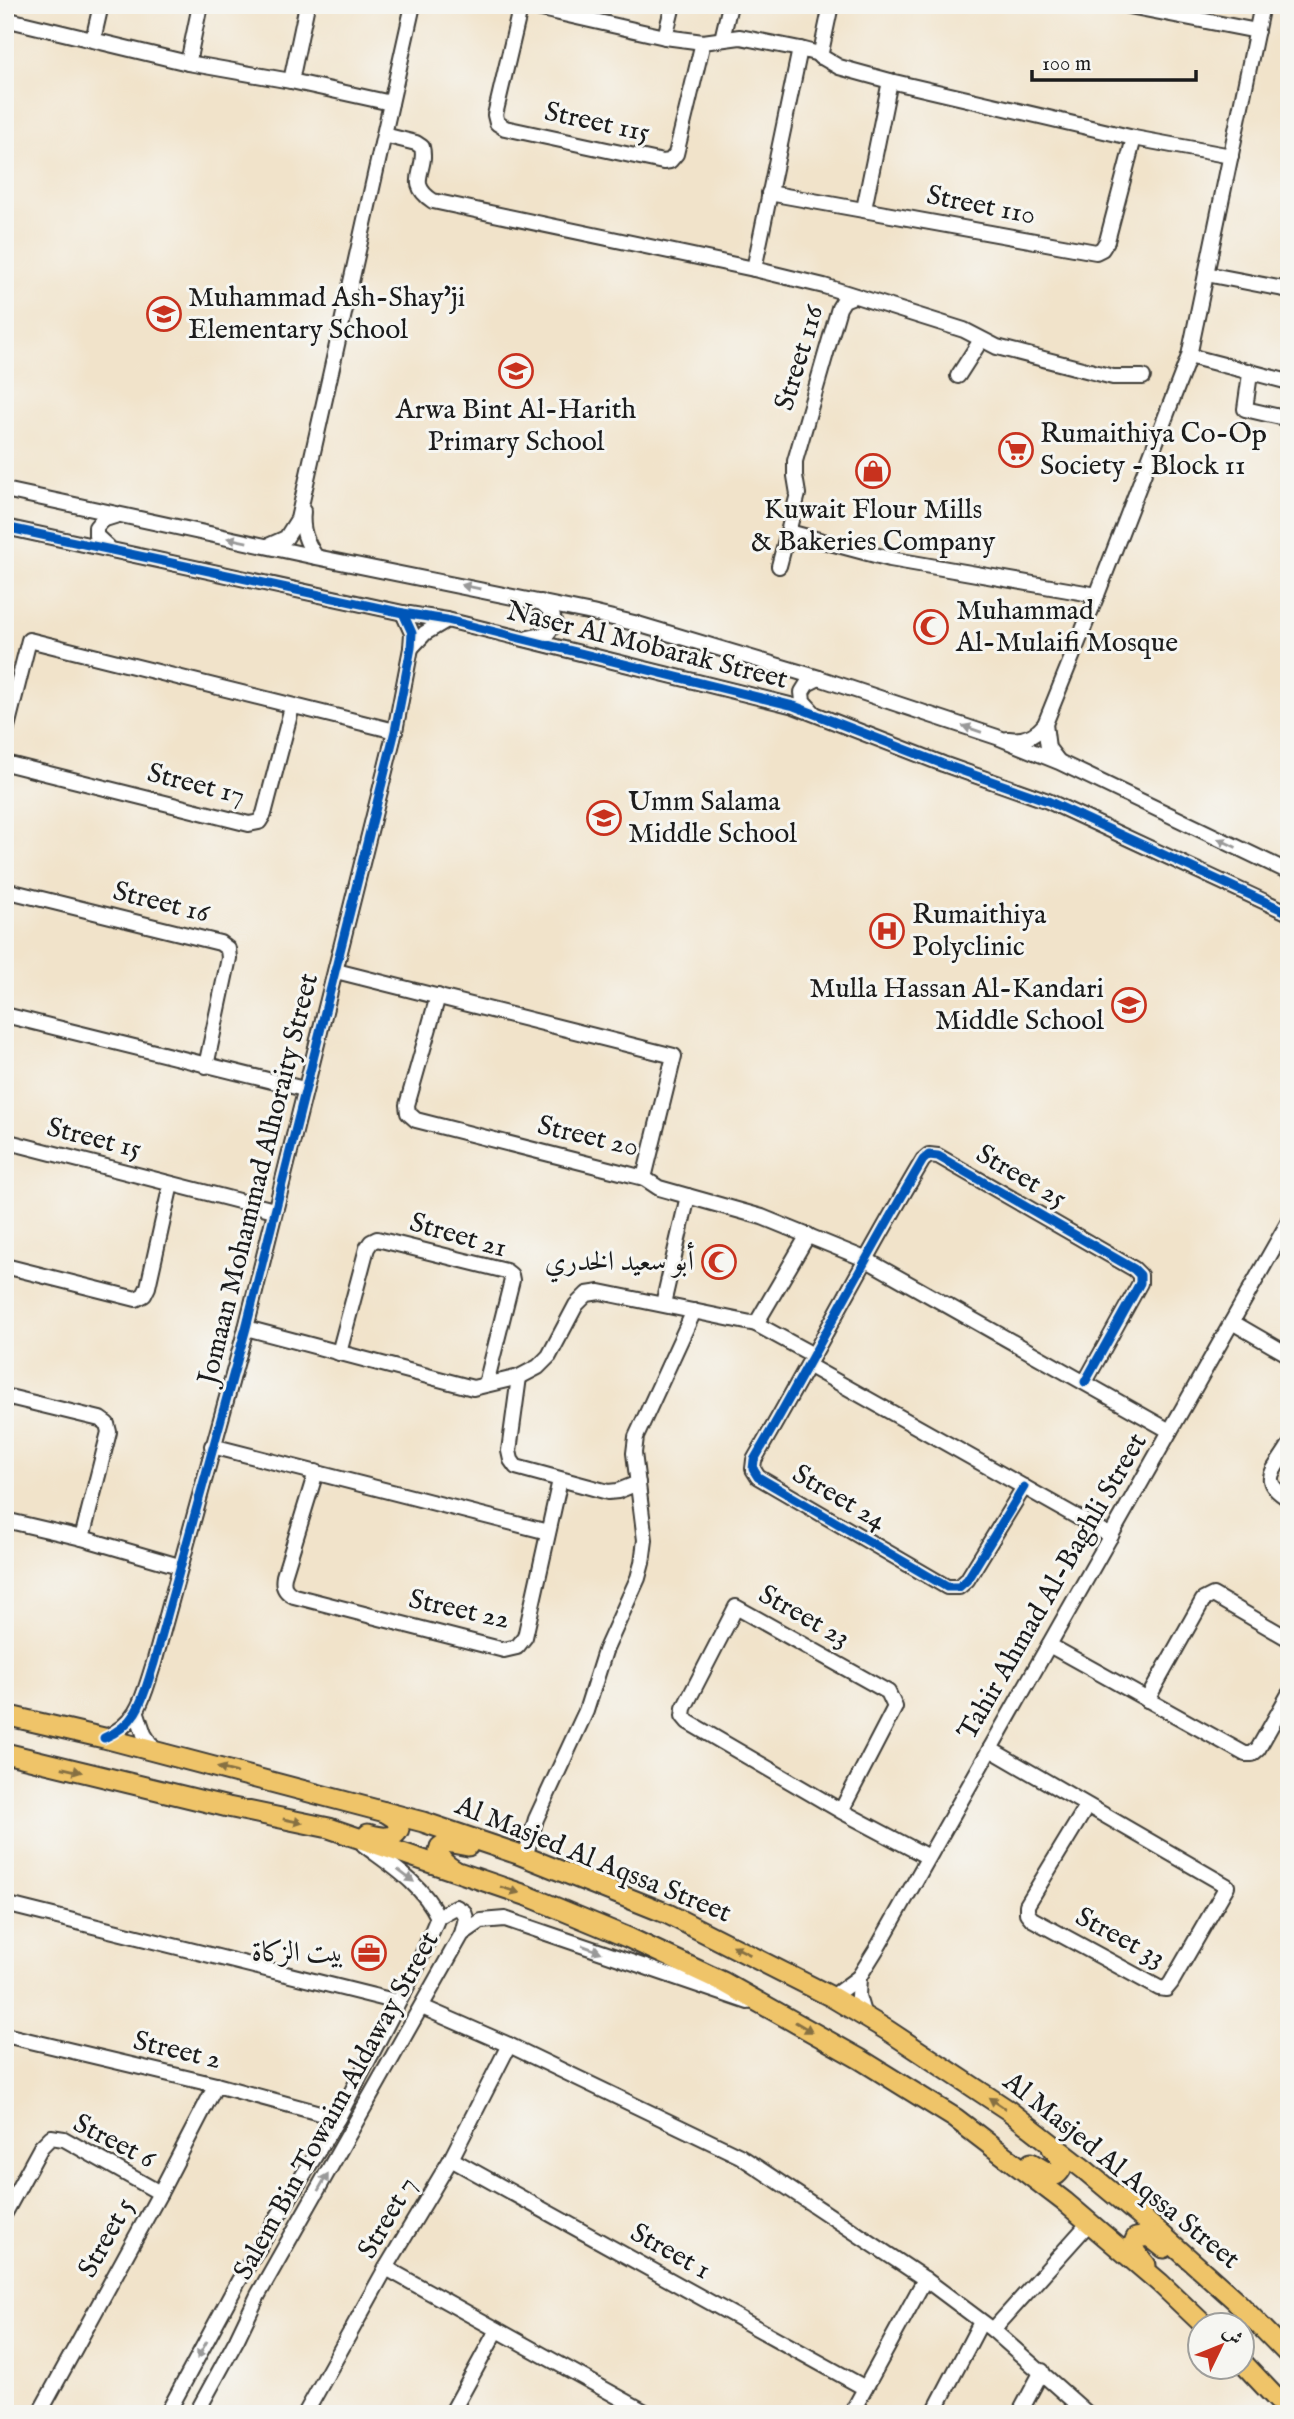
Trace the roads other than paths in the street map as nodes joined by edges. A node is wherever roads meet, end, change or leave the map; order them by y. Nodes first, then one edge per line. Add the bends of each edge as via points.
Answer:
1 (102, 5) edge
2 (200, 5) edge
3 (307, 5) edge
4 (413, 5) edge
5 (522, 5) edge
6 (673, 5) edge
7 (730, 5) edge
8 (831, 5) edge
9 (1124, 5) edge
10 (1262, 5) edge
11 (1150, 8) edge
12 (5, 19) edge
13 (1256, 31) junction
14 (666, 37) junction
15 (722, 39) junction
16 (93, 40) junction
17 (703, 42) junction
18 (800, 49) junction
19 (820, 57) junction
20 (188, 63) junction
21 (291, 81) junction
22 (890, 81) junction
23 (391, 103) junction
24 (384, 135) junction
25 (1134, 138) junction
26 (1231, 156) junction
27 (769, 193) junction
28 (864, 209) junction
29 (754, 269) junction
30 (1206, 274) junction
31 (1289, 290) edge
32 (855, 296) junction
33 (981, 340) junction
34 (1189, 356) junction
35 (1250, 374) junction
36 (958, 376) dead end
37 (1143, 377) dead end
38 (1289, 382) edge
39 (1289, 419) edge
40 (5, 490) edge
41 (304, 493) junction
42 (118, 514) junction
43 (5, 527) edge
44 (789, 532) junction
45 (268, 546) junction
46 (111, 550) junction
47 (316, 557) junction
48 (779, 566) dead end
49 (1097, 595) junction
50 (540, 601) junction
51 (403, 613) junction
52 (447, 620) junction
53 (523, 639) junction
54 (411, 648) junction
55 (819, 677) junction
56 (292, 707) junction
57 (817, 716) junction
58 (1045, 724) junction
59 (395, 731) junction
60 (5, 735) edge
61 (997, 737) junction
62 (1059, 762) junction
63 (5, 763) edge
64 (1289, 872) edge
65 (5, 890) edge
66 (1289, 913) edge
67 (336, 971) junction
68 (438, 996) junction
69 (5, 1015) edge
70 (206, 1066) junction
71 (304, 1089) junction
72 (5, 1141) edge
73 (644, 1178) junction
74 (171, 1184) junction
75 (688, 1196) junction
76 (274, 1210) junction
77 (1289, 1222) edge
78 (808, 1235) junction
79 (865, 1259) junction
80 (5, 1266) edge
81 (663, 1304) junction
82 (694, 1311) junction
83 (836, 1311) joint
84 (1232, 1322) junction
85 (756, 1324) junction
86 (246, 1328) junction
87 (339, 1353) junction
88 (1289, 1355) edge
89 (811, 1361) junction
90 (519, 1377) junction
91 (1084, 1382) junction
92 (485, 1384) junction
93 (5, 1396) edge
94 (1170, 1432) junction
95 (212, 1446) junction
96 (1289, 1446) edge
97 (316, 1472) junction
98 (560, 1480) junction
99 (638, 1483) junction
100 (1024, 1487) junction
101 (1289, 1499) edge
102 (5, 1520) edge
103 (548, 1532) junction
104 (1111, 1536) junction
105 (82, 1538) junction
106 (178, 1566) junction
107 (1289, 1639) edge
108 (1049, 1645) junction
109 (1289, 1694) edge
110 (1147, 1700) junction
111 (137, 1713) junction
112 (5, 1715) edge
113 (104, 1738) junction
114 (990, 1749) junction
115 (156, 1753) junction
116 (5, 1754) edge
117 (1087, 1806) junction
118 (841, 1811) junction
119 (386, 1812) junction
120 (329, 1828) junction
121 (351, 1835) junction
122 (521, 1855) junction
123 (928, 1857) junction
124 (457, 1872) junction
125 (5, 1904) edge
126 (438, 1917) junction
127 (462, 1934) junction
128 (859, 1977) junction
129 (832, 1997) junction
130 (398, 2002) junction
131 (422, 2007) junction
132 (778, 2012) junction
133 (864, 2016) junction
134 (5, 2035) edge
135 (509, 2045) junction
136 (216, 2085) junction
137 (338, 2118) junction
138 (955, 2118) junction
139 (1033, 2129) junction
140 (451, 2159) junction
141 (160, 2193) junction
142 (5, 2213) edge
143 (1088, 2223) junction
144 (386, 2268) junction
145 (925, 2279) junction
146 (238, 2282) junction
147 (1160, 2283) junction
148 (258, 2295) junction
149 (1235, 2300) junction
150 (1188, 2310) edge
151 (215, 2326) junction
152 (987, 2326) junction
153 (497, 2330) junction
154 (237, 2339) junction
155 (1289, 2355) edge
156 (1042, 2371) junction
157 (1256, 2378) edge
158 (865, 2388) junction
159 (1289, 2412) edge
160 (39, 2414) edge
161 (167, 2414) edge
162 (196, 2414) edge
163 (305, 2414) edge
164 (451, 2414) edge
165 (649, 2414) edge
166 (850, 2414) edge
167 (933, 2414) edge
168 (1019, 2414) edge
169 (1088, 2414) edge

1 - 16 street
2 - 20 street
3 - 21 street
4 - 23 street
5 - 14 street, Street 115
5 - 17 street, Street 115 via 495,115 497,123 663,162 676,154
6 - 14 street
7 - 15 street
8 - 19 street
9 - 11 street
10 - 13 street
11 - 13 street
12 - 16 street
13 - 26 street
14 - 17 street, Street 115
15 - 17 street
15 - 18 street via 750,38
16 - 20 street
18 - 19 street
18 - 27 street
19 - 22 street
20 - 21 street
21 - 23 street
22 - 25 street
22 - 28 street
23 - 24 street
24 - 29 street via 422,147 419,184 433,201
24 - 41 street
25 - 26 street
25 - 28 street, Street 110 via 1107,241 1096,252
26 - 30 street
27 - 28 street
27 - 29 street
29 - 32 street
30 - 31 street
30 - 34 street
32 - 33 street, Street 116 via 959,328
32 - 44 street, Street 116 via 839,308 796,457 799,491
33 - 36 street
33 - 37 street, Street 116 via 1113,377
34 - 35 street
34 - 49 street
35 - 38 street
35 - 39 street via 1245,409
40 - 42 street, Naser Al Mobarak Street
41 - 45 street via 291,532
41 - 47 street via 302,523 306,542
45 -> 42 street, Naser Al Mobarak Street
42 - 46 street via 96,527 96,536
43 - 46 street, Naser Al Mobarak Street
44 - 48 street, Street 116
44 - 49 street via 877,556
45 - 47 street, Naser Al Mobarak Street
46 - 51 street, Naser Al Mobarak Street
50 -> 47 street, Naser Al Mobarak Street
49 - 58 street
50 - 53 street via 554,615 554,628 542,637
50 - 55 street, Naser Al Mobarak Street
51 - 52 street, Naser Al Mobarak Street
51 - 54 street, Jomaan Mohammad Alhoraity Street via 412,633
52 - 53 street, Naser Al Mobarak Street
52 - 54 street
53 - 57 street, Naser Al Mobarak Street via 794,706
54 - 59 street, Jomaan Mohammad Alhoraity Street
55 - 57 street via 802,692 803,701
61 -> 55 street, Naser Al Mobarak Street
56 - 59 street
56 - 60 street via 29,640
56 - 63 street, Street 17 via 264,814 259,822 249,824
57 - 66 street, Naser Al Mobarak Street via 1048,801
58 - 61 street via 1020,740
58 - 62 street via 1048,748
59 - 67 street, Jomaan Mohammad Alhoraity Street
61 - 62 street, Naser Al Mobarak Street
64 -> 62 street, Naser Al Mobarak Street
65 - 70 street, Street 16 via 220,943 228,949
67 - 68 street, Street 20
67 - 71 street, Jomaan Mohammad Alhoraity Street
68 - 73 street, Street 20 via 408,1113 416,1120
68 - 73 street, Street 20 via 674,1056
69 - 70 street
70 - 71 street
71 - 76 street, Jomaan Mohammad Alhoraity Street
72 - 74 street, Street 15
73 - 75 street via 659,1188
74 - 76 street, Street 15
74 - 80 street, Street 15 via 148,1287 136,1299
75 - 78 street
75 - 81 street
76 - 86 street, Jomaan Mohammad Alhoraity Street
77 - 84 street, Tahir Ahmad Al-Baghli Street
78 - 79 street
78 - 85 street
79 - 83 street, Street 25
79 - 91 street
79 - 91 street, Street 25 via 923,1160 938,1156 1140,1275 1140,1283
81 - 82 street
81 - 90 street via 600,1292 587,1294 576,1305 549,1356
82 - 85 street
82 - 99 street via 636,1437
83 - 89 street, Street 24
84 - 88 street
84 - 94 street, Tahir Ahmad Al-Baghli Street
85 - 89 street
86 - 87 street
86 - 95 street, Jomaan Mohammad Alhoraity Street
87 - 92 street via 463,1386
87 - 92 street, Street 21 via 367,1248 377,1239 511,1275
89 - 100 street
89 - 100 street, Street 24 via 754,1460 758,1477 947,1587 959,1587 967,1580
90 - 92 street
90 - 98 street via 511,1460 521,1469
91 - 94 street
93 - 105 street via 107,1424 109,1432
94 - 104 street, Tahir Ahmad Al-Baghli Street
95 - 97 street
95 - 106 street, Jomaan Mohammad Alhoraity Street
96 - 101 street via 1270,1485
97 - 103 street
97 - 103 street, Street 22 via 283,1585 294,1596 346,1610 513,1649 525,1637
98 - 99 street via 612,1492
98 - 103 street
99 - 122 street via 645,1540 638,1578 605,1651 586,1711
100 - 104 street
102 - 105 street
104 - 108 street, Tahir Ahmad Al-Baghli Street
105 - 106 street
106 - 111 street, Jomaan Mohammad Alhoraity Street
107 - 110 street via 1213,1595 1207,1596
108 - 110 street
108 - 114 street, Tahir Ahmad Al-Baghli Street
109 - 110 street via 1252,1754
111 - 113 street
111 - 115 street
112 - 113 main road, Al Masjed Al Aqssa Street
113 - 115 main road, Al Masjed Al Aqssa Street
114 - 117 street, Street 33
114 - 123 street, Tahir Ahmad Al-Baghli Street
119 -> 115 main road, Al Masjed Al Aqssa Street
116 -> 120 main road, Al Masjed Al Aqssa Street
117 - 117 street, Street 33 via 1227,1886 1166,1989 1027,1913 1027,1905
118 - 118 street, Street 23 via 683,1716 736,1607 888,1692 893,1699 895,1707
118 - 123 street, Street 23
119 - 120 main road via 398,1824 398,1833 391,1837
119 - 122 main road, Al Masjed Al Aqssa Street
120 - 121 main road, Al Masjed Al Aqssa Street
121 - 124 main road, Al Masjed Al Aqssa Street
121 -> 126 street, Salem Bin Towaim Aldaway Street via 416,1884
122 - 124 main road via 443,1844 440,1858
129 -> 122 main road, Al Masjed Al Aqssa Street via 668,1914
123 - 128 street, Tahir Ahmad Al-Baghli Street
124 -> 132 main road, Al Masjed Al Aqssa Street via 629,1938
125 - 130 street
126 - 127 street via 451,1908 461,1909 466,1918
126 - 130 street, Salem Bin Towaim Aldaway Street
127 - 131 street, Salem Bin Towaim Aldaway Street
127 -> 132 street, Salem Bin Towaim Aldaway Street via 481,1921 505,1919
128 - 129 street, Tahir Ahmad Al-Baghli Street
128 - 133 street
129 - 133 main road, Al Masjed Al Aqssa Street
130 - 137 street, Salem Bin Towaim Aldaway Street
131 - 135 street
148 -> 131 street, Salem Bin Towaim Aldaway Street
132 -> 138 main road, Al Masjed Al Aqssa Street
139 -> 133 main road, Al Masjed Al Aqssa Street
134 - 136 street, Street 2
135 - 140 street, Street 7
135 - 145 street via 740,2156
136 - 137 street, Street 2
136 - 141 street, Street 5
137 - 146 street, Salem Bin Towaim Aldaway Street
138 - 139 main road via 1056,2175 1063,2165 1061,2157
138 - 143 main road, Al Masjed Al Aqssa Street
139 - 149 main road, Al Masjed Al Aqssa Street
140 - 144 street, Street 7
140 - 158 street, Street 1
141 - 142 street, Street 6 via 64,2139 51,2137
141 - 160 street, Street 5
143 - 147 main road, Al Masjed Al Aqssa Street
143 - 152 street
144 - 153 street
144 - 163 street, Street 7
145 - 152 street
145 - 158 street
146 - 148 street via 242,2291
146 - 151 street, Salem Bin Towaim Aldaway Street
147 - 149 main road via 1136,2253 1136,2238 1149,2236
147 - 150 main road, Al Masjed Al Aqssa Street
148 - 154 street, Salem Bin Towaim Aldaway Street
149 - 155 main road, Al Masjed Al Aqssa Street
151 - 154 street via 225,2325
151 -> 161 street, Salem Bin Towaim Aldaway Street
152 - 156 street
152 - 167 street
153 - 164 street
153 - 165 street
154 - 162 street, Salem Bin Towaim Aldaway Street
156 - 168 street
156 - 169 street
157 - 159 main road
158 - 166 street

